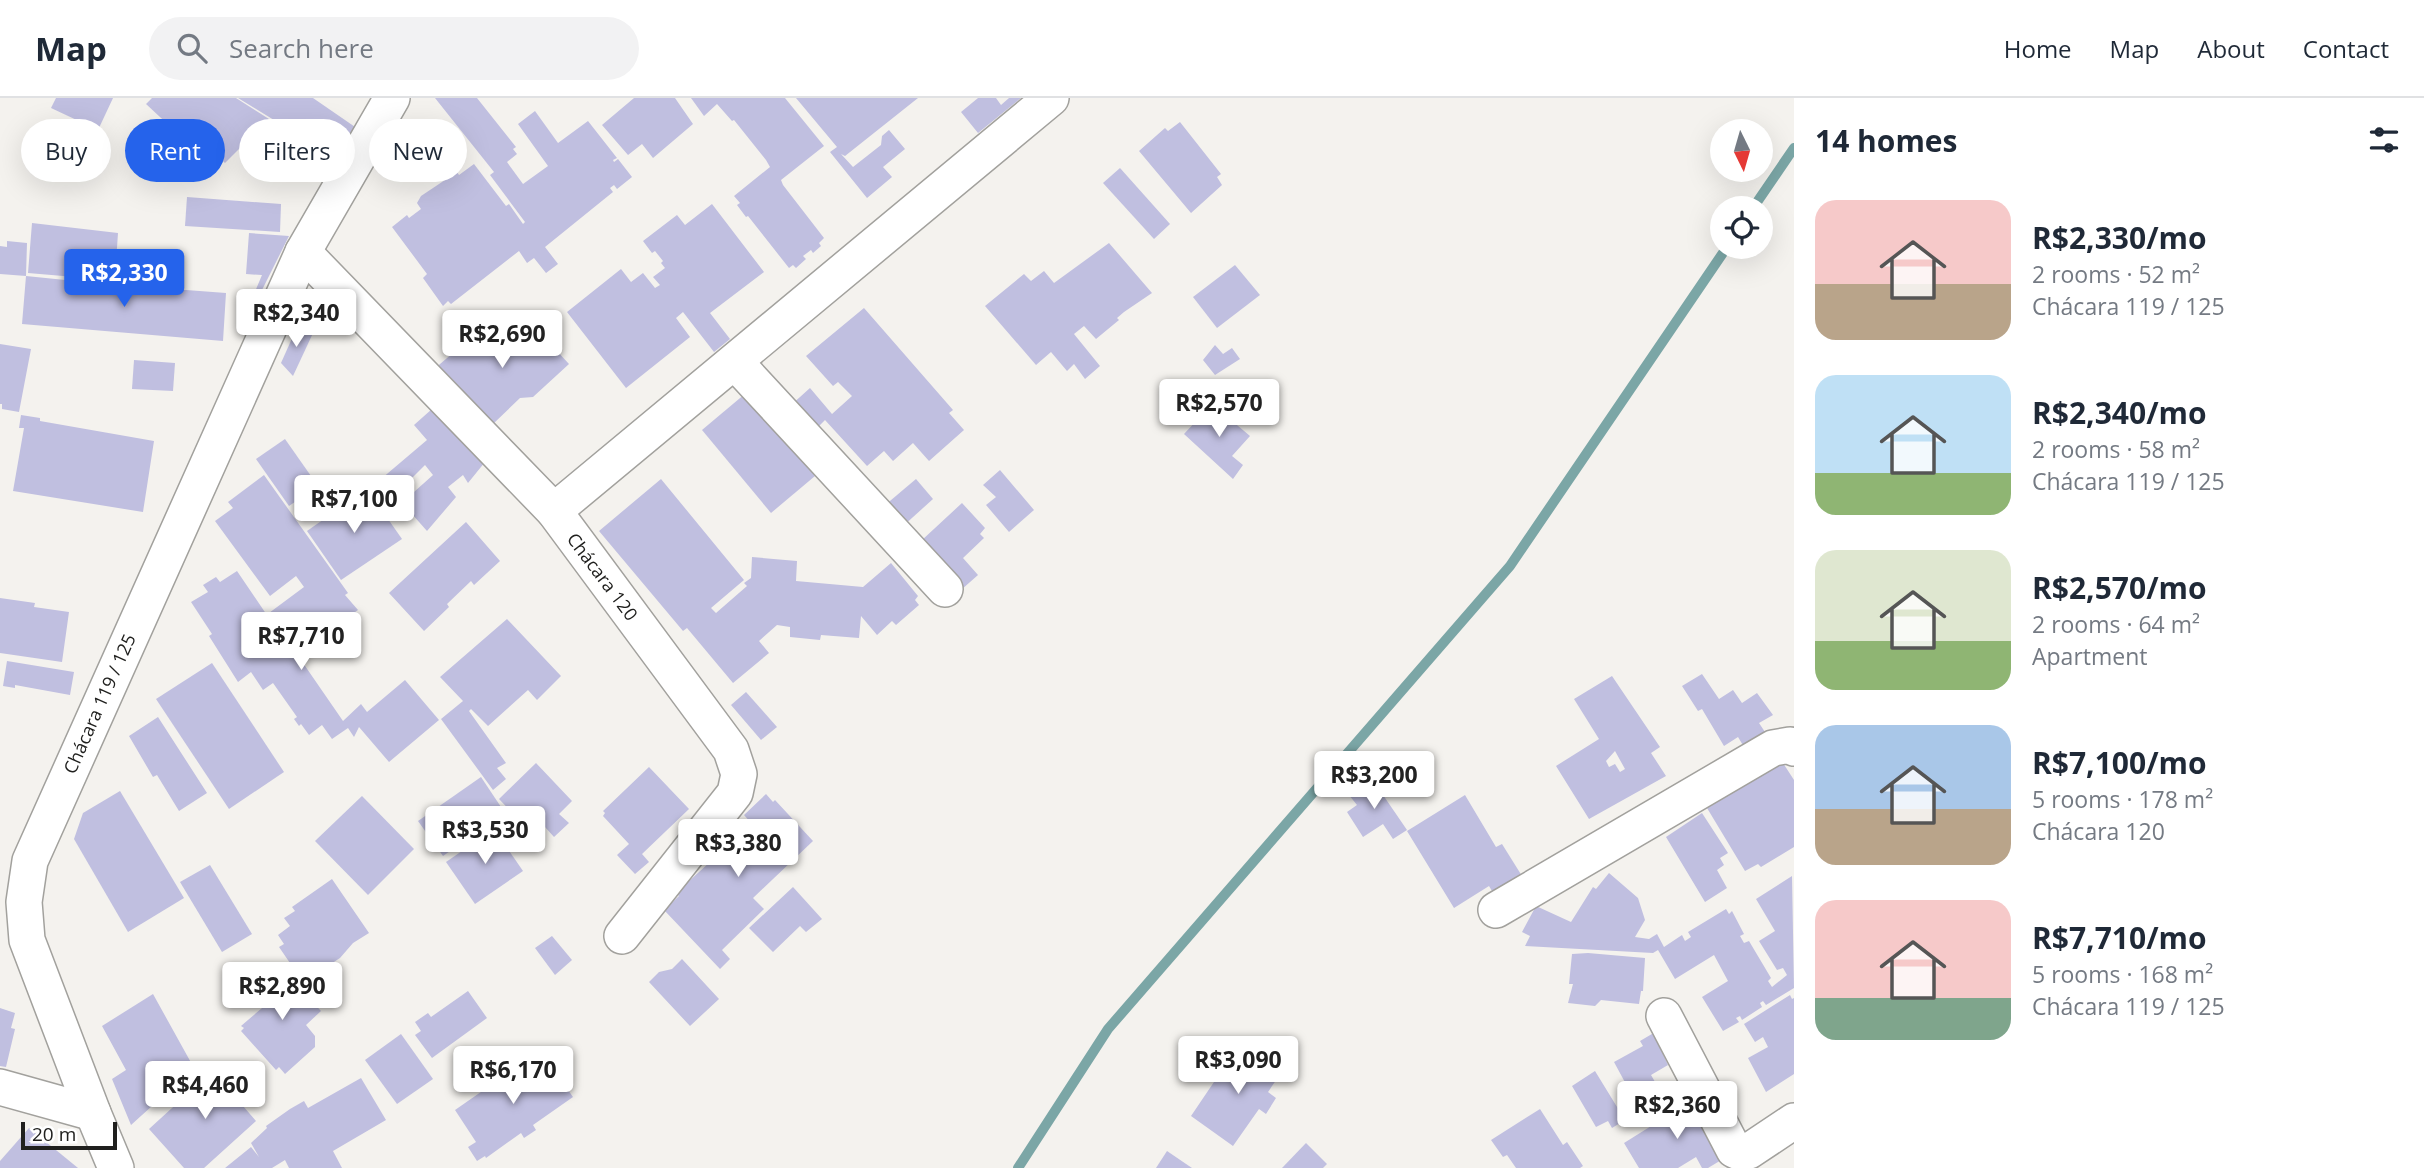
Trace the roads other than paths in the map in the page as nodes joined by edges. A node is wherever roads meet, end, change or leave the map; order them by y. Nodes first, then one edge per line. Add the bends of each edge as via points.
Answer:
1 (392, 98) edge
2 (1051, 98) edge
3 (303, 252) junction
4 (735, 362) junction
5 (554, 511) junction
6 (945, 589) dead end
7 (1794, 748) edge
8 (1496, 910) dead end
9 (622, 936) dead end
10 (1664, 1016) dead end
11 (0, 1087) edge
12 (93, 1113) junction
13 (1794, 1121) edge
14 (116, 1168) edge

1 - 3 street, Chácara 119 / 125
2 - 4 street
3 - 5 street, Chácara 120
3 - 12 street, Chácara 119 / 125 via 30,861 24,902 27,940
4 - 5 street
4 - 6 street
5 - 9 street, Chácara 120 via 731,750 739,774 735,793
7 - 8 street via 1773,748
10 - 13 street via 1734,1150 1749,1152
11 - 12 street
12 - 14 street, Chácara 119 / 125

